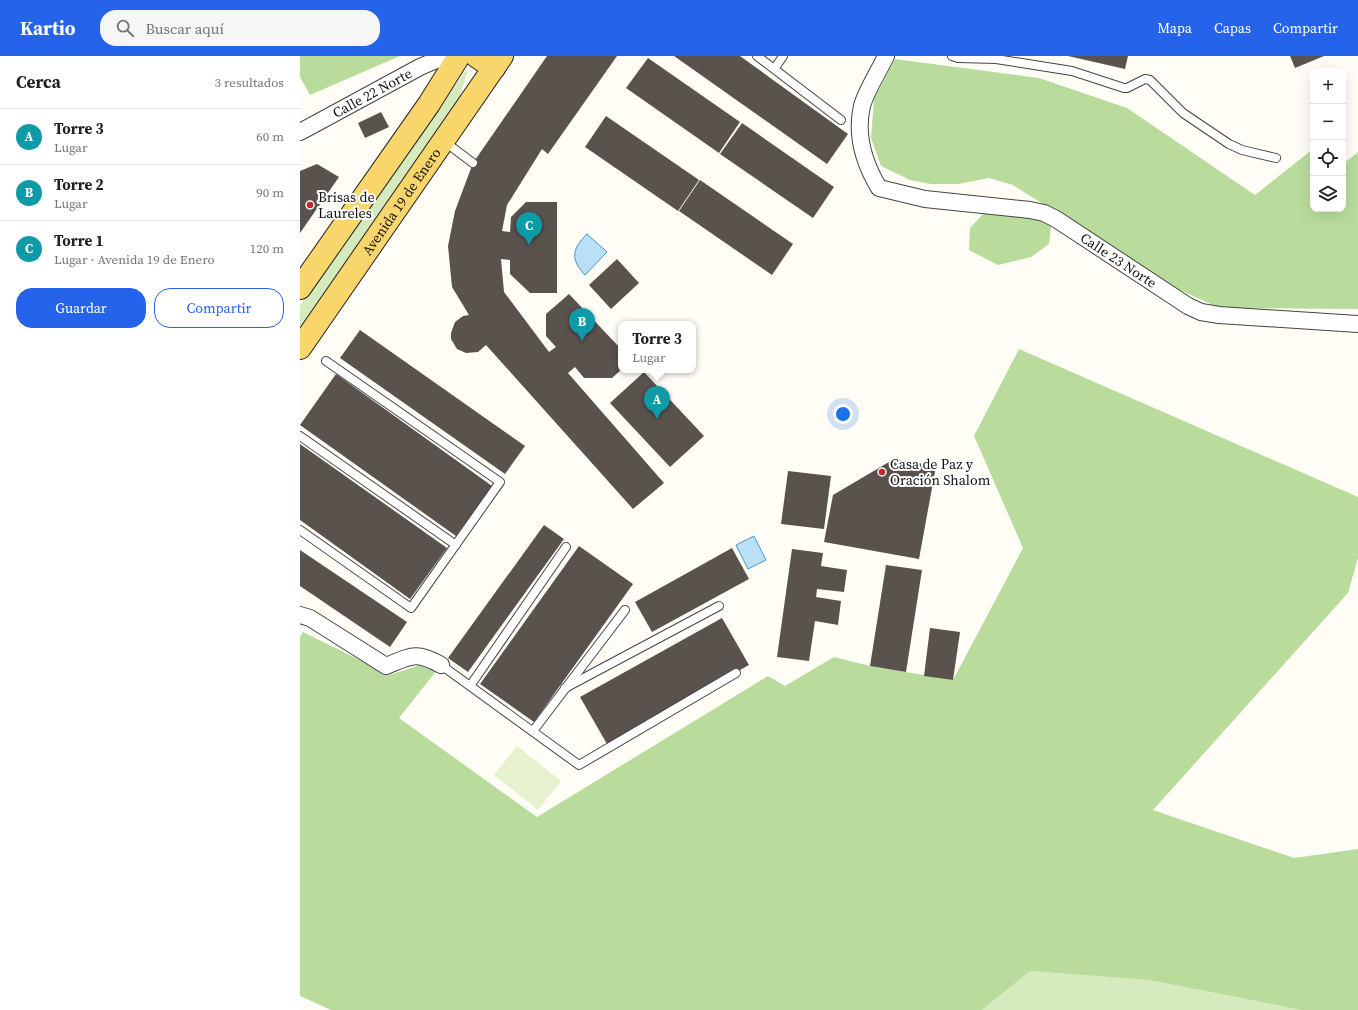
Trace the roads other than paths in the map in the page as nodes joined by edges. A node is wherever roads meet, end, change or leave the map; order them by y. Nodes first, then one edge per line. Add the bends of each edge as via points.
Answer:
1 (446, 56) edge
2 (459, 56) edge
3 (476, 56) edge
4 (758, 56) edge
5 (783, 56) edge
6 (886, 56) edge
7 (952, 56) edge
8 (498, 62) edge
9 (775, 68) junction
10 (840, 120) dead end
11 (300, 132) edge
12 (444, 141) junction
13 (1276, 158) dead end
14 (473, 163) dead end
15 (300, 288) edge
16 (1358, 324) edge
17 (300, 348) edge
18 (326, 361) dead end
19 (300, 436) edge
20 (300, 530) edge
21 (456, 545) junction
22 (566, 547) dead end
23 (719, 606) dead end
24 (625, 610) dead end
25 (300, 615) edge
26 (441, 665) joint
27 (736, 674) dead end
28 (470, 686) junction
29 (565, 688) junction
30 (533, 731) junction

1 - 11 street, Calle 22 Norte via 420,67
2 - 15 main road via 429,104
3 - 8 main road
4 - 9 lane
5 - 9 lane
6 - 16 street, Calle 23 Norte via 862,105 859,135 868,169 879,188 925,199 1044,213 1200,312
7 - 13 lane via 996,59 1072,71 1124,88 1145,79 1150,80 1183,113 1229,144 1242,150
8 - 12 main road, Avenida 19 de Enero
9 - 10 lane
12 - 14 lane
12 - 17 main road, Avenida 19 de Enero
18 - 21 lane via 500,482
19 - 21 lane
20 - 21 lane via 412,608
22 - 28 lane
23 - 29 lane
24 - 29 lane
25 - 26 street via 310,618 386,666 414,655 429,658
26 - 28 lane
27 - 30 lane via 579,765
28 - 30 lane
29 - 30 lane

